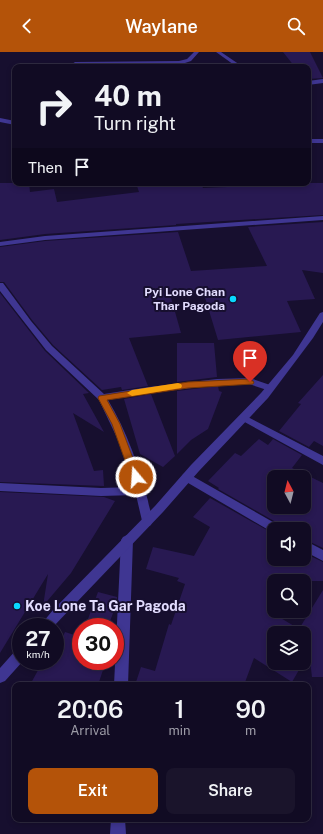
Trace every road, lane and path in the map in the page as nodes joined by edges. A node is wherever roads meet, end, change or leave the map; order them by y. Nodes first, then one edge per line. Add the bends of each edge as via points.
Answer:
1 (197, 52) edge
2 (218, 52) edge
3 (186, 61) junction
4 (151, 64) edge
5 (188, 64) edge
6 (236, 64) edge
7 (323, 81) edge
8 (311, 83) edge
9 (0, 120) edge
10 (12, 122) edge
11 (311, 141) edge
12 (323, 141) edge
13 (323, 218) edge
14 (0, 244) edge
15 (0, 286) edge
16 (323, 315) edge
17 (270, 388) junction
18 (102, 398) junction
19 (244, 418) junction
20 (323, 462) edge
21 (187, 477) junction
22 (0, 487) edge
23 (140, 491) junction
24 (147, 522) junction
25 (267, 524) edge
26 (128, 540) junction
27 (311, 549) edge
28 (323, 556) edge
29 (54, 618) edge
30 (12, 664) edge
31 (0, 677) edge
32 (121, 682) edge
33 (118, 822) edge
34 (118, 834) edge

1 - 3 street
2 - 6 street
3 - 4 street
3 - 5 street
7 - 8 street
9 - 10 street
11 - 12 street
13 - 14 street via 45,238
15 - 18 street via 49,348
16 - 17 street via 283,374
17 - 18 street via 250,382 217,382
17 - 19 street
18 - 23 street via 116,424
19 - 20 street
19 - 21 street
21 - 24 street
21 - 25 street
22 - 23 street via 100,492
23 - 24 street
24 - 26 street
26 - 29 street
26 - 32 street
27 - 28 street
30 - 31 street
33 - 34 street

